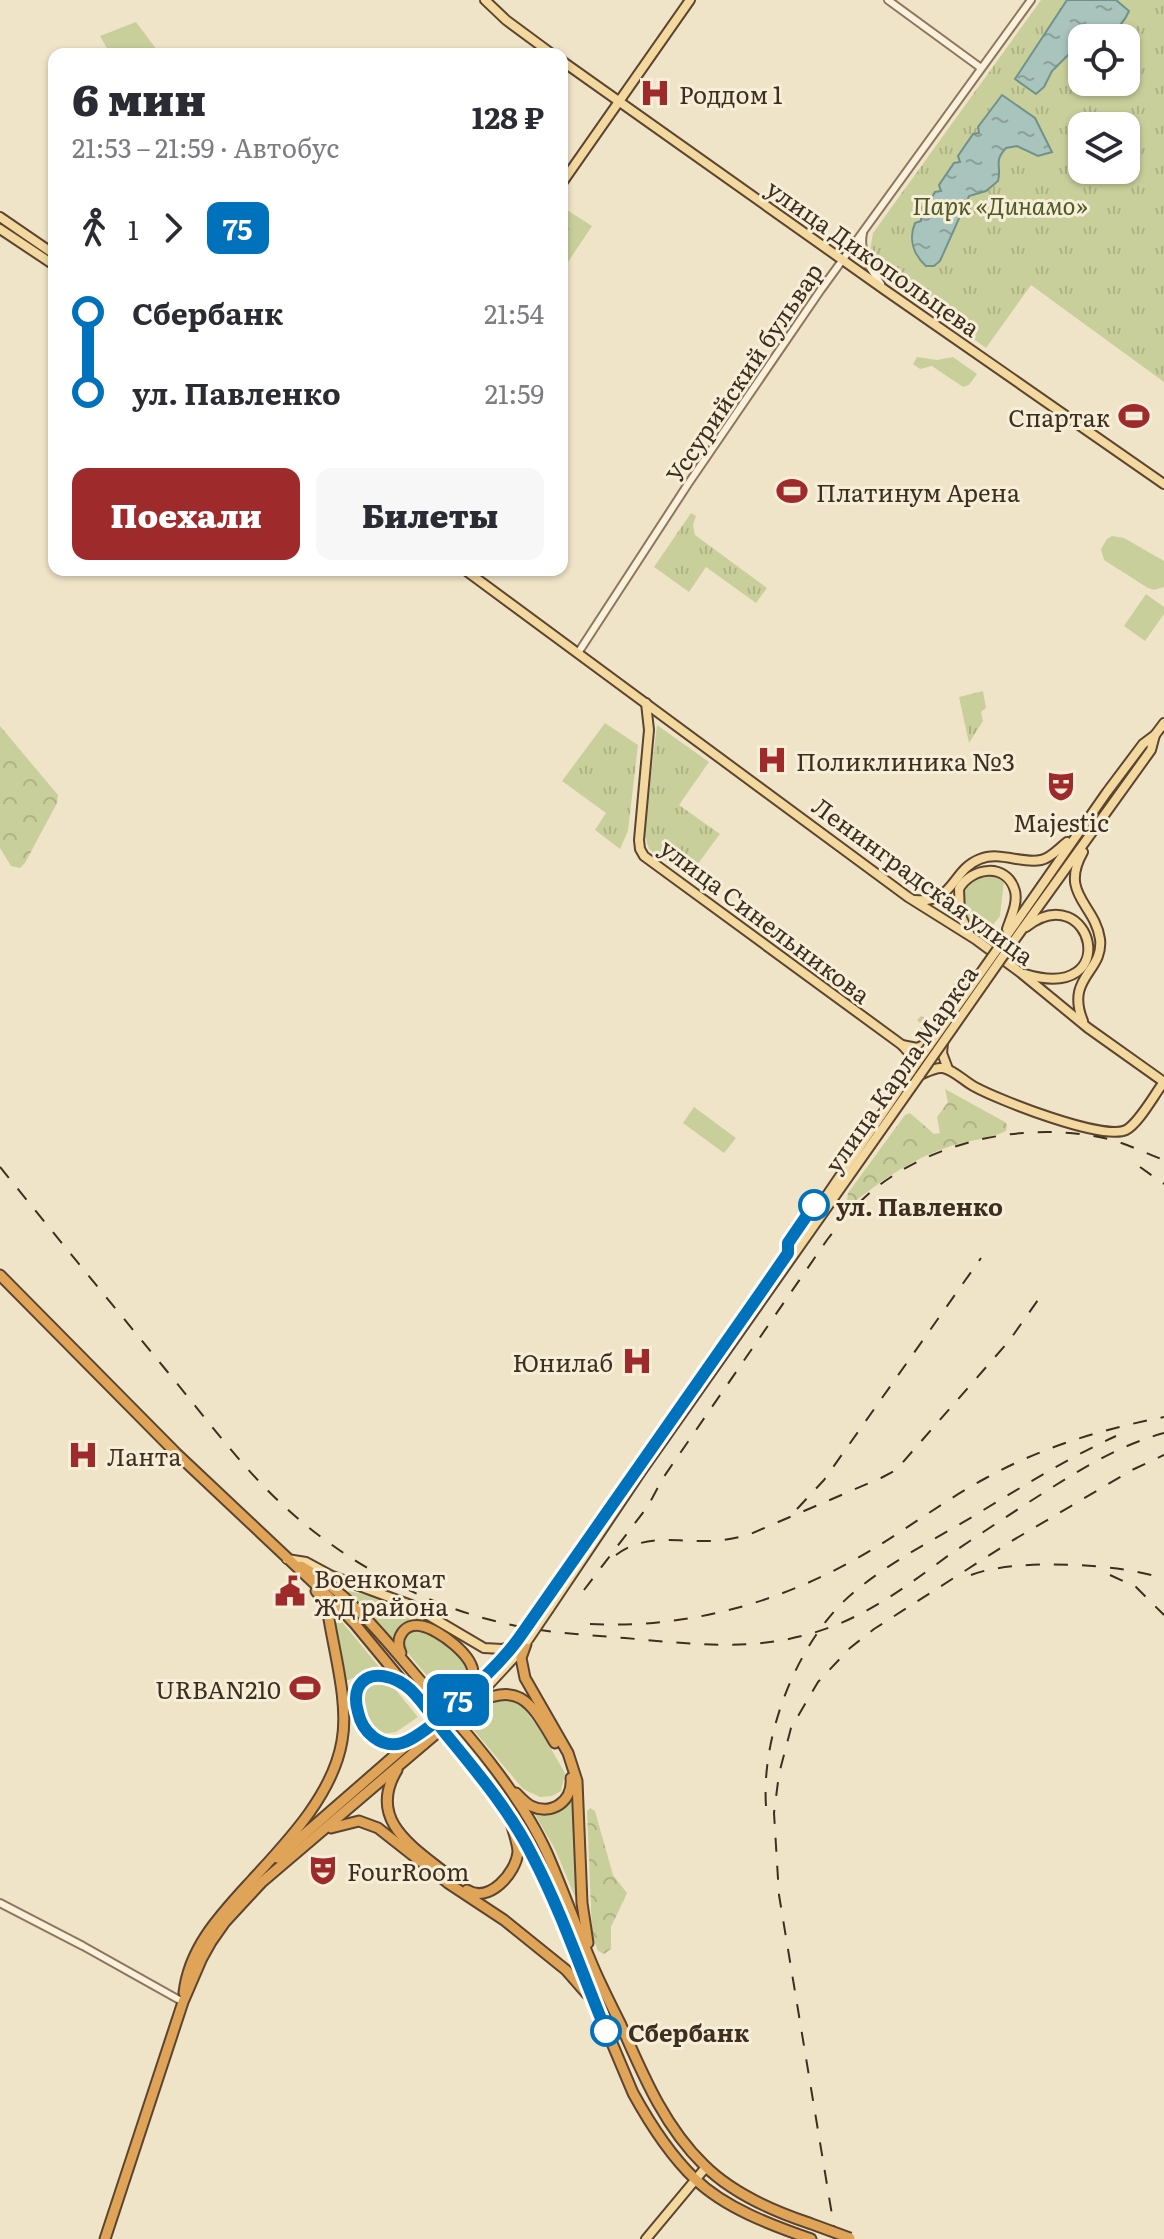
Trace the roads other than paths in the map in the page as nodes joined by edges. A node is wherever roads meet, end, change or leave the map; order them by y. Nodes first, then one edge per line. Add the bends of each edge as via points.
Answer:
1 (485, 0) edge
2 (690, 0) edge
3 (888, 0) edge
4 (1031, 0) edge
5 (544, 48) edge
6 (568, 65) edge
7 (981, 68) junction
8 (619, 101) junction
9 (568, 174) edge
10 (0, 217) edge
11 (0, 229) edge
12 (864, 229) junction
13 (48, 250) edge
14 (843, 259) junction
15 (48, 261) edge
16 (885, 290) junction
17 (1164, 484) edge
18 (473, 576) edge
19 (578, 653) junction
20 (646, 702) junction
21 (667, 718) junction
22 (1164, 723) edge
23 (649, 730) junction
24 (1155, 735) junction
25 (1102, 819) junction
26 (1073, 838) junction
27 (958, 884) junction
28 (911, 898) junction
29 (975, 939) junction
30 (1004, 947) junction
31 (1021, 973) junction
32 (1088, 1028) junction
33 (944, 1040) junction
34 (932, 1041) junction
35 (902, 1045) junction
36 (948, 1069) junction
37 (916, 1072) junction
38 (1164, 1082) edge
39 (0, 1275) edge
40 (287, 1559) junction
41 (545, 1606) junction
42 (524, 1641) junction
43 (513, 1646) junction
44 (410, 1689) junction
45 (438, 1700) junction
46 (465, 1702) junction
47 (420, 1740) junction
48 (481, 1751) junction
49 (405, 1760) junction
50 (509, 1815) junction
51 (317, 1836) junction
52 (256, 1876) junction
53 (0, 1903) edge
54 (596, 1973) junction
55 (183, 2002) junction
56 (596, 2007) junction
57 (706, 2167) junction
58 (696, 2181) junction
59 (105, 2239) edge
60 (646, 2239) edge
61 (811, 2239) edge
62 (851, 2239) edge

1 - 5 main road
2 - 8 main road
3 - 7 street
4 - 7 street, Уссурийский бульвар
6 - 8 main road, улица Дикопольцева
7 - 12 street, Уссурийский бульвар
8 - 9 main road
8 - 14 main road, улица Дикопольцева
10 - 13 main road
11 - 15 main road
12 - 14 street, Уссурийский бульвар
12 - 16 street via 864,258
14 - 16 main road, улица Дикопольцева
14 - 19 street, Уссурийский бульвар
16 - 17 main road, улица Дикопольцева
18 - 19 main road, Ленинградская улица
19 - 20 main road, Ленинградская улица
20 - 21 main road, Ленинградская улица
20 - 23 main road, улица Синельникова
21 - 23 main road
21 - 28 main road, Ленинградская улица
22 - 24 main road, улица Карла Маркса
23 - 35 main road, улица Синельникова via 639,840 644,856
24 - 25 main road, улица Карла Маркса via 1151,750
24 - 26 main road, улица Карла Маркса
25 - 30 main road, улица Карла Маркса
25 - 32 main road via 1076,874 1078,895 1100,941 1078,992
26 - 27 main road via 1044,859 981,858
26 - 30 main road, улица Карла Маркса
27 - 28 main road via 937,898
27 - 29 main road via 960,914
27 - 30 main road via 985,870 1011,882 1015,902
28 - 29 main road, Ленинградская улица
29 - 31 main road, Ленинградская улица
30 - 31 main road via 1045,917 1062,916 1088,937 1089,953 1072,975
30 - 33 main road, улица Карла Маркса, bridge
30 - 34 main road, bridge
31 - 32 main road, Ленинградская улица
32 - 38 main road, Ленинградская улица
33 - 36 main road
33 - 37 main road, улица Карла Маркса, bridge
34 - 35 main road via 917,1048
34 - 37 main road, bridge
35 - 37 main road
36 - 37 main road
36 - 38 main road via 1020,1107 1111,1132 1131,1126
37 - 41 main road
37 - 41 main road, улица Карла Маркса
39 - 40 highway
40 - 43 main road via 411,1605 484,1648
40 - 44 highway via 355,1624
40 - 45 highway via 338,1591
40 - 52 highway via 321,1597 328,1613 343,1740 327,1787
41 - 42 main road, bridge
42 - 43 main road
42 - 46 main road via 509,1665
42 - 54 highway via 525,1678 568,1753 577,1781 583,1919
43 - 46 main road
44 - 47 highway via 391,1677 371,1677 359,1688 358,1715 381,1743
44 - 50 highway
45 - 46 highway via 399,1651 400,1634 408,1627 430,1629 468,1656 473,1677
45 - 48 highway
46 - 47 highway, bridge
46 - 48 highway via 500,1694 530,1704 569,1770 567,1799 544,1809 527,1803
47 - 49 highway
47 - 52 highway
48 - 54 highway via 546,1851
49 - 50 highway via 388,1793 394,1826 473,1893 490,1892 514,1863 518,1851
49 - 51 highway
50 - 56 highway via 534,1858
51 - 55 highway via 225,1922
51 - 56 highway via 353,1822 378,1828 566,1970
52 - 55 highway via 204,1937 185,1978
53 - 55 street
54 - 57 highway via 662,2111
55 - 59 highway
56 - 58 highway via 647,2119
57 - 58 main road
57 - 62 highway, bridge via 756,2200
58 - 60 main road
58 - 61 highway via 751,2215

